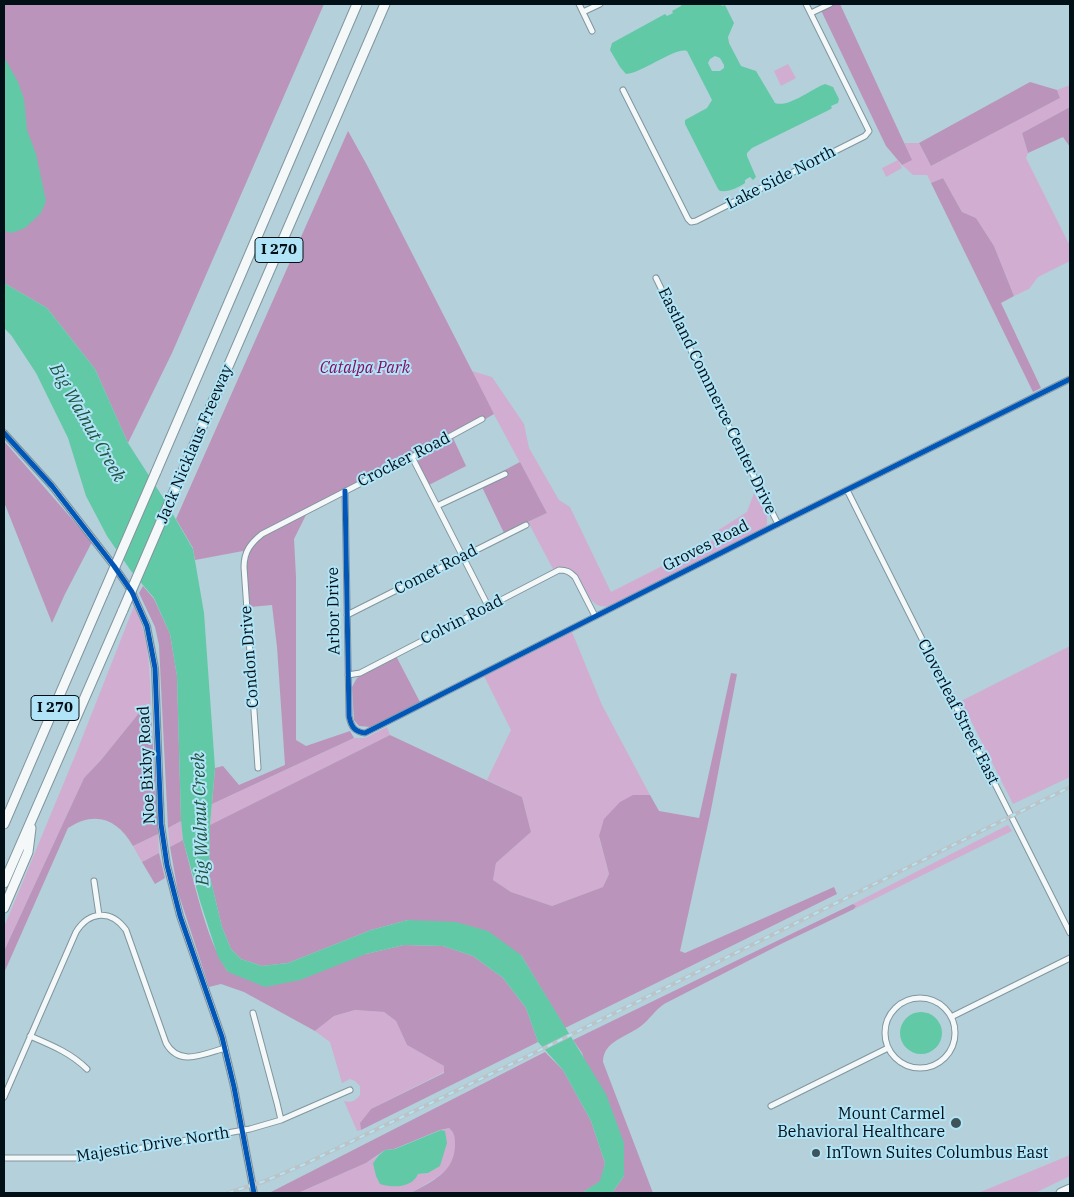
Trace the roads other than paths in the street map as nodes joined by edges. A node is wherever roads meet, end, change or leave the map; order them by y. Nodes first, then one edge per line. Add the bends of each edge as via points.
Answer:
1 (357, 4) edge
2 (385, 4) edge
3 (579, 4) edge
4 (600, 4) edge
5 (806, 4) edge
6 (830, 4) edge
7 (583, 12) junction
8 (811, 13) junction
9 (592, 31) dead end
10 (623, 90) dead end
11 (656, 278) dead end
12 (1070, 379) edge
13 (482, 419) dead end
14 (4, 433) edge
15 (412, 457) junction
16 (505, 474) dead end
17 (847, 490) junction
18 (345, 491) junction
19 (437, 506) junction
20 (778, 524) junction
21 (526, 525) dead end
22 (249, 546) joint
23 (462, 557) junction
24 (488, 606) junction
25 (347, 616) junction
26 (595, 616) junction
27 (348, 675) junction
28 (354, 729) joint
29 (258, 768) dead end
30 (33, 817) junction
31 (4, 824) edge
32 (94, 881) dead end
33 (4, 883) edge
34 (4, 908) edge
35 (98, 915) junction
36 (1070, 933) edge
37 (1070, 958) edge
38 (253, 1013) dead end
39 (951, 1017) junction
40 (30, 1036) junction
41 (225, 1048) junction
42 (888, 1048) junction
43 (87, 1070) dead end
44 (350, 1090) dead end
45 (4, 1097) edge
46 (771, 1106) dead end
47 (281, 1120) junction
48 (242, 1131) junction
49 (4, 1158) edge
50 (1070, 1189) edge
51 (254, 1193) edge
52 (1061, 1193) edge

1 - 31 highway, Jack Nicklaus Freeway / I 270, bridge
2 - 30 highway, Jack Nicklaus Freeway / I 270, bridge
3 - 7 street
4 - 7 street
5 - 8 street
6 - 8 street
7 - 9 street
8 - 10 street, Lake Side North via 869,131 865,136 702,219 691,222 688,219
11 - 20 street, Eastland Commerce Center Drive
12 - 17 street, Groves Road
13 - 15 street, Crocker Road
14 - 41 street, Noe Bixby Road via 52,486 88,533 128,586 144,616 155,668 167,866 180,916
15 - 18 street, Crocker Road
15 - 19 street
16 - 19 street
17 - 20 street, Groves Road
17 - 36 street, Cloverleaf Street East
18 - 22 street, Crocker Road via 262,534
18 - 25 street, Arbor Drive
19 - 23 street
20 - 26 street, Groves Road
21 - 23 street, Comet Road
22 - 29 street, Condon Drive via 244,567
23 - 24 street
23 - 25 street, Comet Road
24 - 26 street, Colvin Road via 559,570 566,570 575,577
24 - 27 street, Colvin Road via 360,673
25 - 27 street, Arbor Drive
26 - 28 street, Groves Road via 369,732
27 - 28 street, Arbor Drive via 348,716
30 - 33 highway, Jack Nicklaus Freeway / I 270
30 - 34 highway via 28,852
32 - 35 street
35 - 40 street via 85,921 76,932
35 - 41 street via 117,920 126,930 166,1043 172,1051 186,1058
37 - 39 street
38 - 47 street
39 - 42 street via 934,1001 922,998 900,1004 887,1022
39 - 42 street via 954,1028 952,1044 944,1058 935,1064 914,1067 903,1064
40 - 43 street via 63,1050
40 - 45 street
41 - 48 street, Noe Bixby Road
42 - 46 street
44 - 47 street, Majestic Drive North
47 - 48 street, Majestic Drive North
48 - 49 street, Majestic Drive North via 85,1158
48 - 51 street, Noe Bixby Road
50 - 52 highway

